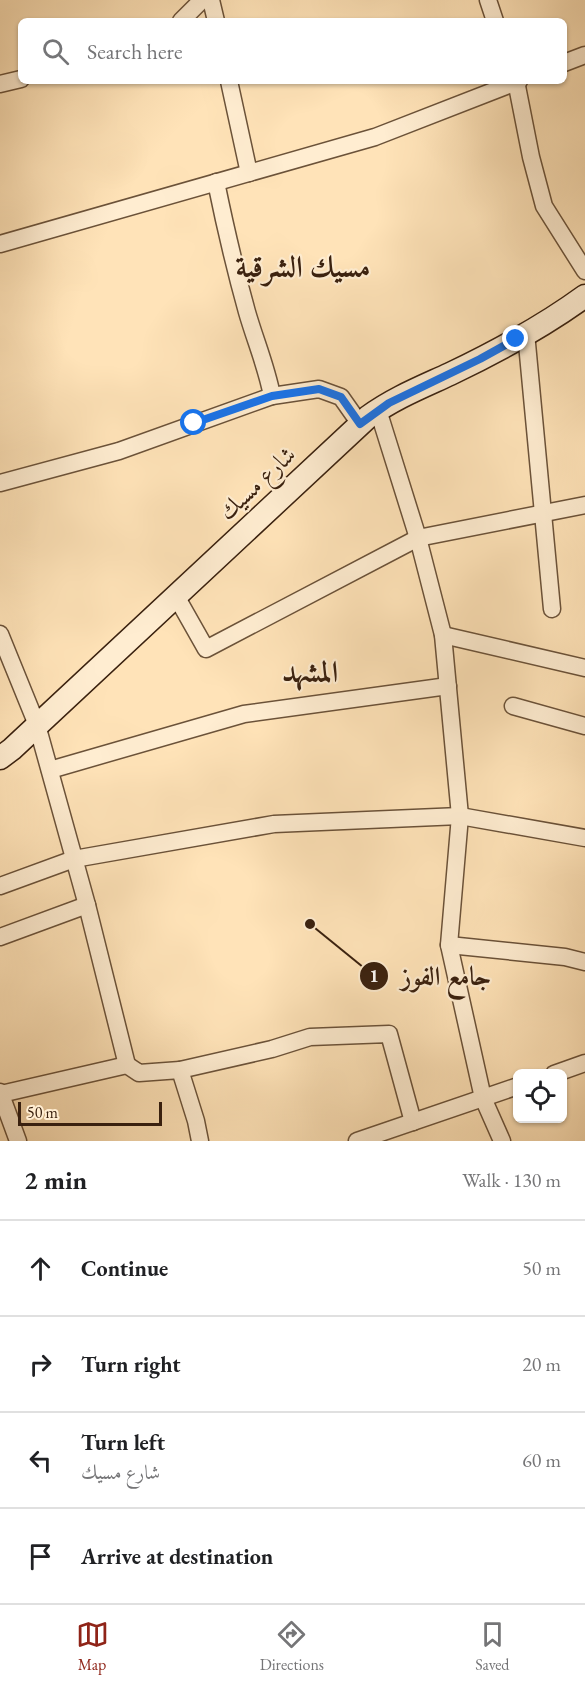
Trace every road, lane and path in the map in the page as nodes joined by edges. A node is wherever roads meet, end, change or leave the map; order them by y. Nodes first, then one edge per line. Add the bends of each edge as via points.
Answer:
1 (202, 0) edge
2 (211, 0) edge
3 (488, 0) edge
4 (184, 18) edge
5 (215, 18) edge
6 (494, 18) edge
7 (585, 55) edge
8 (567, 62) edge
9 (18, 80) edge
10 (0, 84) edge
11 (230, 84) edge
12 (509, 84) edge
13 (518, 84) edge
14 (249, 173) junction
15 (216, 182) junction
16 (0, 244) edge
17 (585, 271) edge
18 (585, 296) edge
19 (526, 333) junction
20 (272, 396) junction
21 (378, 410) junction
22 (360, 424) junction
23 (0, 483) edge
24 (585, 505) edge
25 (543, 513) junction
26 (418, 538) junction
27 (176, 596) junction
28 (552, 609) dead end
29 (0, 634) edge
30 (443, 635) junction
31 (585, 668) edge
32 (447, 686) junction
33 (513, 706) dead end
34 (37, 725) junction
35 (585, 726) edge
36 (0, 758) edge
37 (50, 770) junction
38 (460, 816) junction
39 (585, 838) edge
40 (74, 859) junction
41 (0, 886) edge
42 (87, 905) junction
43 (0, 937) edge
44 (449, 945) junction
45 (585, 962) edge
46 (585, 1063) edge
47 (127, 1065) junction
48 (567, 1069) edge
49 (180, 1070) junction
50 (513, 1088) edge
51 (0, 1093) edge
52 (483, 1098) junction
53 (413, 1122) junction
54 (18, 1141) edge
55 (200, 1141) edge
56 (357, 1141) edge
57 (502, 1141) edge

1 - 4 street
2 - 5 street
3 - 6 street
7 - 8 street
9 - 10 street
11 - 14 street
12 - 14 street via 375,137
13 - 17 street via 544,206
14 - 15 street
15 - 16 street
15 - 20 street via 235,270
18 - 19 street, شارع مسيك
19 - 21 street, شارع مسيك
19 - 25 street
20 - 22 street via 319,389 341,397
20 - 23 street via 119,451
21 - 22 street, شارع مسيك
21 - 26 street
22 - 27 street, شارع مسيك
24 - 25 street
25 - 26 street
25 - 28 street
26 - 27 street via 206,649
26 - 30 street
27 - 34 street, شارع مسيك
29 - 34 street
30 - 31 street
30 - 32 street
32 - 37 street via 244,714
32 - 38 street
33 - 35 street
34 - 36 street, شارع مسيك
34 - 37 street
37 - 40 street
38 - 39 street
38 - 40 street via 273,824
38 - 44 street
40 - 41 street
40 - 42 street
42 - 43 street
42 - 47 street
44 - 45 street
44 - 52 street
46 - 48 street
47 - 49 street via 139,1073
47 - 51 street
49 - 53 street via 310,1037 389,1034
49 - 55 street
50 - 52 street
51 - 54 street
52 - 53 street
52 - 57 street
53 - 56 street

